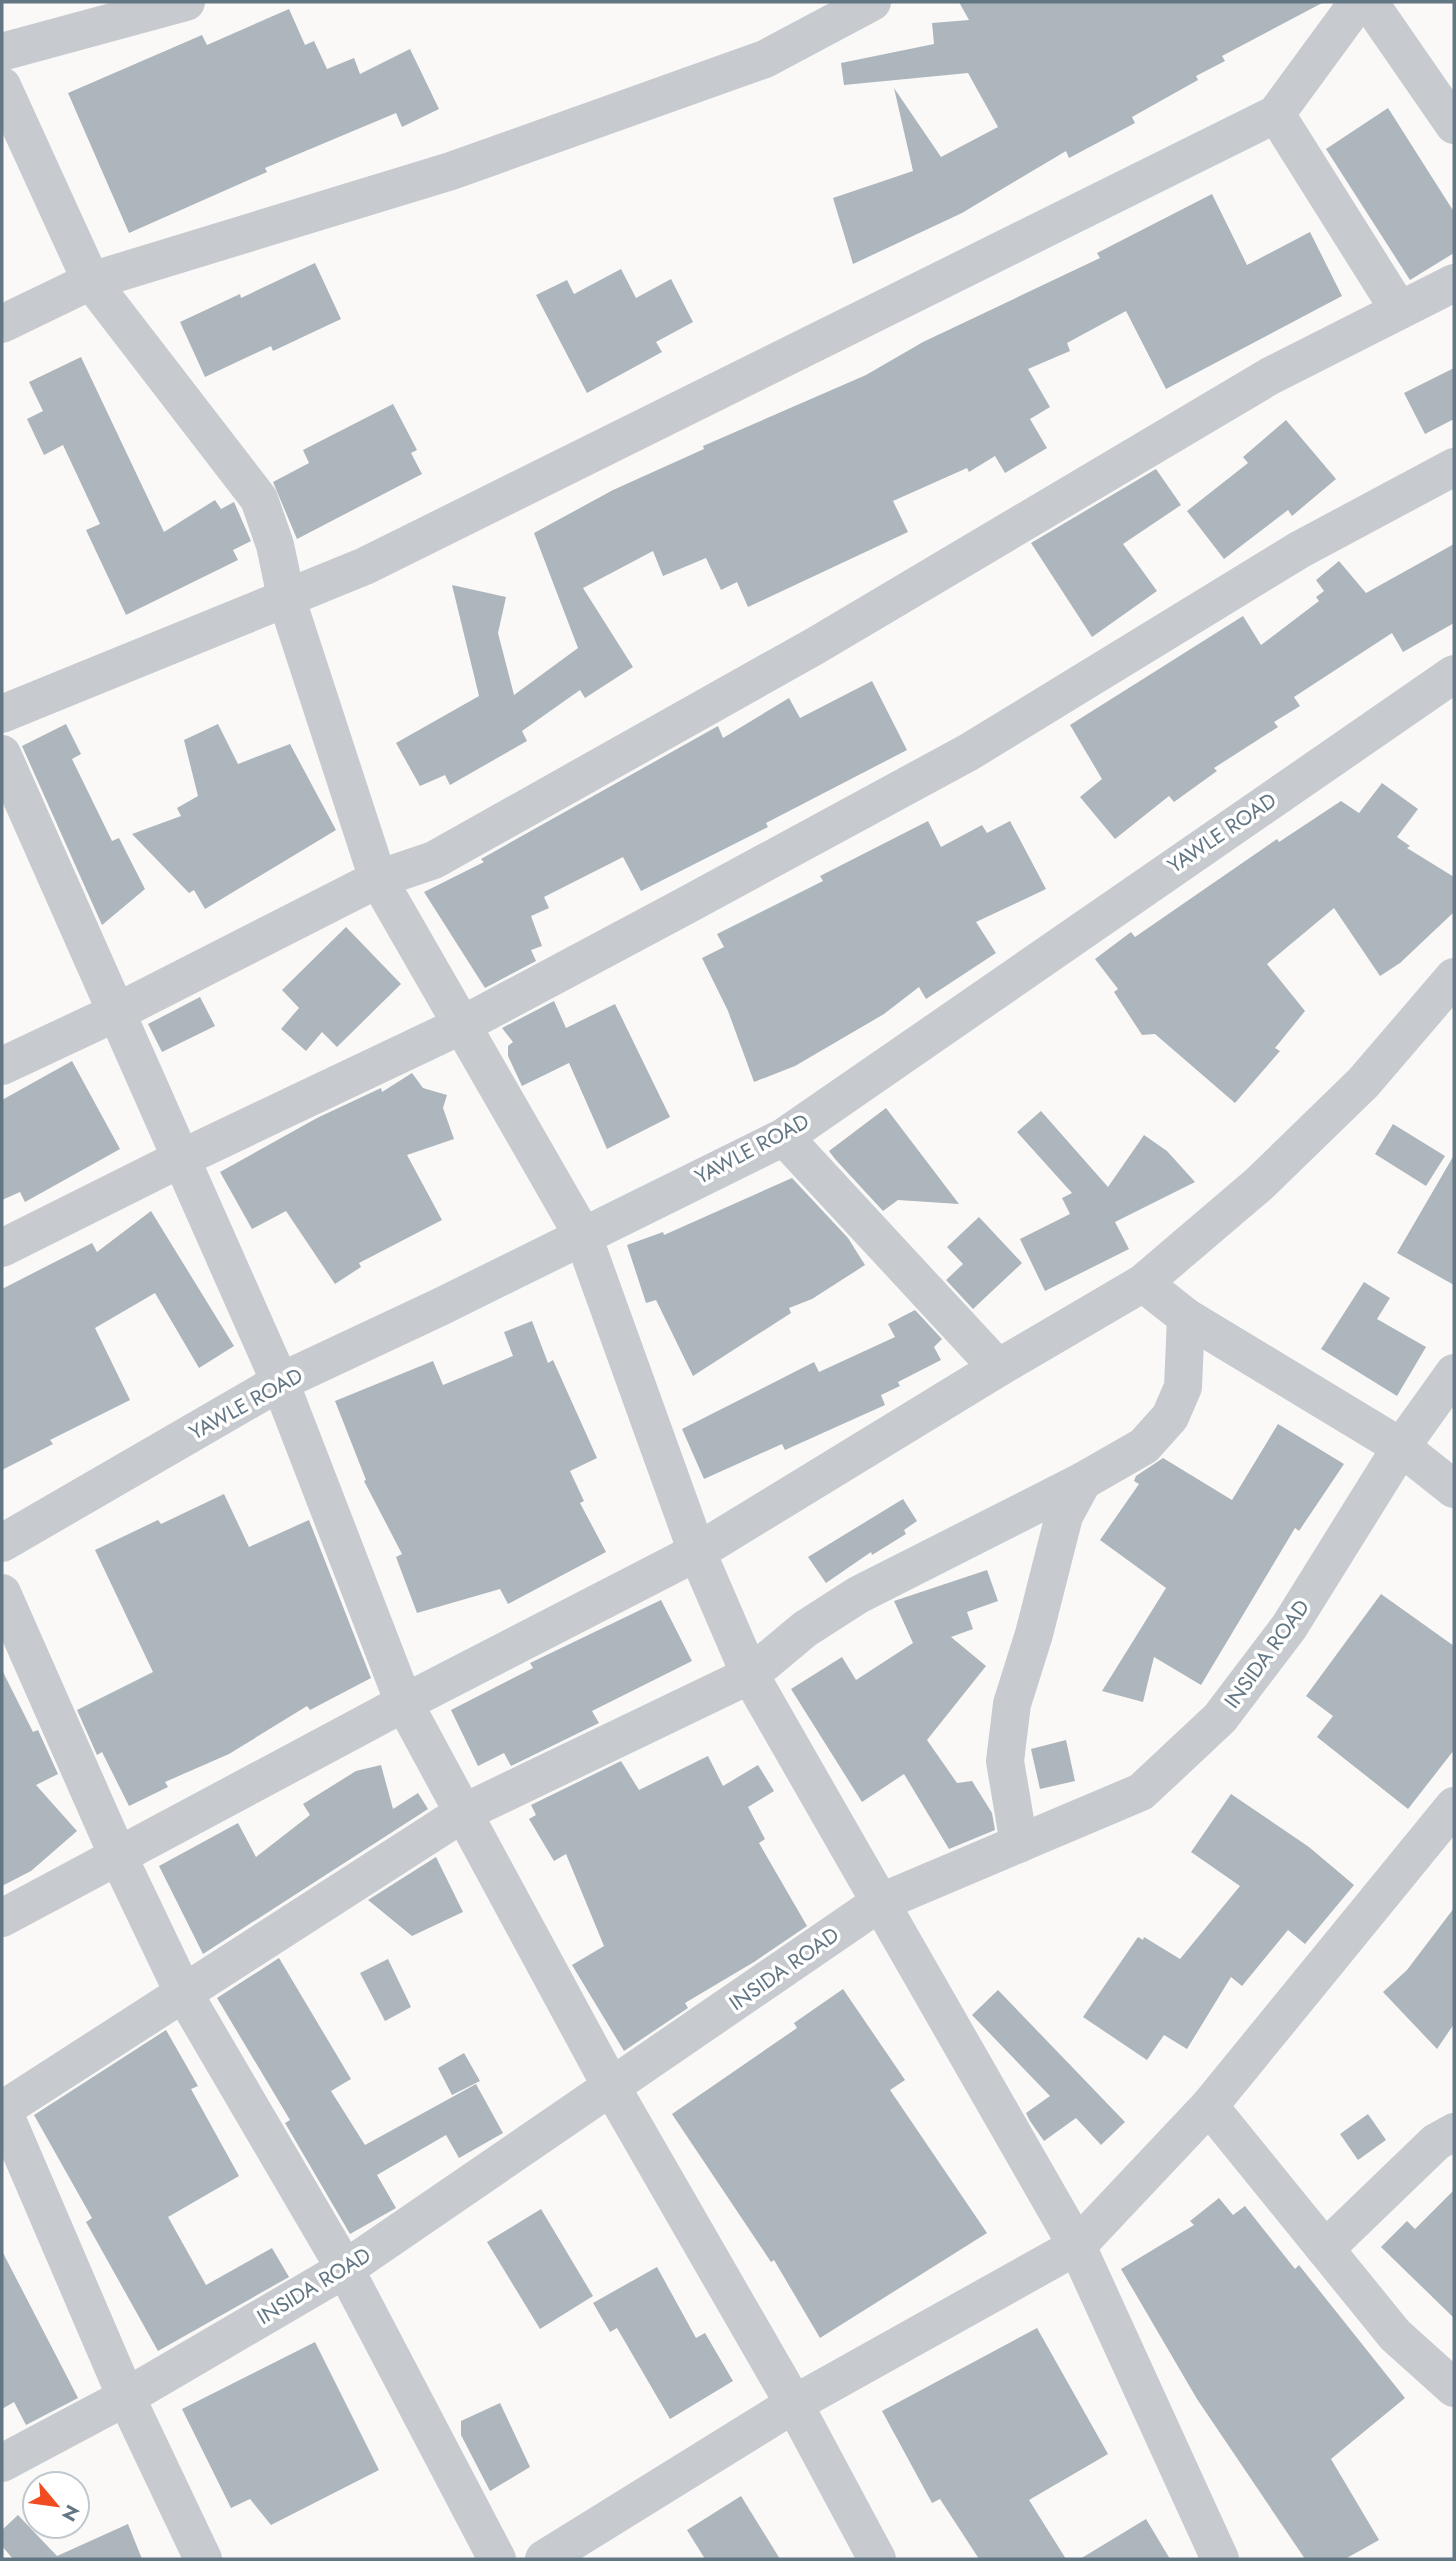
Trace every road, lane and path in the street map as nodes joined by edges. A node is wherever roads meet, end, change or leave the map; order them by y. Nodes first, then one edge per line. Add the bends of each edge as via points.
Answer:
1 (187, 2) edge
2 (872, 2) edge
3 (1358, 2) edge
4 (1369, 2) edge
5 (2, 52) edge
6 (2, 86) edge
7 (1276, 114) junction
8 (1454, 125) edge
9 (91, 281) junction
10 (1454, 283) edge
11 (1399, 310) junction
12 (2, 324) edge
13 (1454, 467) edge
14 (286, 597) junction
15 (1454, 674) edge
16 (2, 714) edge
17 (2, 754) edge
18 (378, 879) junction
19 (1454, 977) edge
20 (115, 1013) junction
21 (462, 1025) junction
22 (2, 1066) edge
23 (784, 1137) junction
24 (180, 1159) junction
25 (583, 1236) junction
26 (2, 1248) edge
27 (1143, 1283) junction
28 (1186, 1317) junction
29 (998, 1368) junction
30 (1454, 1373) edge
31 (280, 1382) junction
32 (1401, 1447) junction
33 (1083, 1481) junction
34 (1454, 1489) edge
35 (2, 1543) edge
36 (697, 1552) junction
37 (2, 1593) edge
38 (750, 1675) junction
39 (404, 1703) junction
40 (1454, 1806) edge
41 (463, 1813) junction
42 (1019, 1844) junction
43 (118, 1856) junction
44 (879, 1903) junction
45 (2, 1918) edge
46 (183, 1992) junction
47 (612, 2088) junction
48 (1209, 2106) junction
49 (2, 2109) edge
50 (1454, 2132) edge
51 (1077, 2246) junction
52 (1325, 2249) junction
53 (345, 2269) junction
54 (1454, 2388) edge
55 (125, 2397) junction
56 (794, 2404) junction
57 (2, 2463) edge
58 (203, 2559) edge
59 (496, 2559) edge
60 (544, 2559) edge
61 (877, 2559) edge
62 (1220, 2559) edge

1 - 5 street
2 - 9 street via 752,64 451,171
3 - 7 street
4 - 8 street
6 - 9 street
7 - 11 street
7 - 14 street via 378,560
9 - 12 street
9 - 14 street via 259,499
10 - 11 street
11 - 18 street via 1270,376 815,646 434,860
13 - 21 street via 1299,550 969,752
14 - 16 street
14 - 18 street
15 - 23 street, YAWLE ROAD
17 - 20 street
18 - 20 street
18 - 21 street
19 - 27 street via 1363,1083 1259,1184
20 - 22 street
20 - 24 street
21 - 24 street
21 - 25 street
23 - 25 street, YAWLE ROAD
23 - 29 street
24 - 26 street
24 - 31 street
25 - 31 street, YAWLE ROAD
25 - 36 street
27 - 28 street
27 - 29 street
28 - 32 street
28 - 33 street via 1183,1387 1170,1417 1144,1446
29 - 36 street
30 - 32 street, INSIDA ROAD
31 - 35 street, YAWLE ROAD
31 - 39 street
32 - 34 street
32 - 42 street, INSIDA ROAD via 1289,1627 1220,1718 1141,1792
33 - 38 street via 858,1595 805,1629
33 - 42 street via 1064,1516 1012,1704 1005,1761
36 - 38 street
36 - 39 street
37 - 43 street
38 - 41 street
38 - 44 street
39 - 41 street
39 - 43 street
40 - 48 street
41 - 46 street
41 - 47 street
42 - 44 street, INSIDA ROAD
43 - 45 street
43 - 46 street
44 - 47 street, INSIDA ROAD
44 - 51 street
46 - 49 street
46 - 53 street
47 - 53 street, INSIDA ROAD
47 - 56 street
48 - 51 street
48 - 52 street
49 - 55 street
50 - 52 street via 1436,2142
51 - 56 street
51 - 62 street
52 - 54 street via 1395,2335
53 - 55 street, INSIDA ROAD
53 - 59 street
55 - 57 street, INSIDA ROAD
55 - 58 street
56 - 60 street
56 - 61 street

